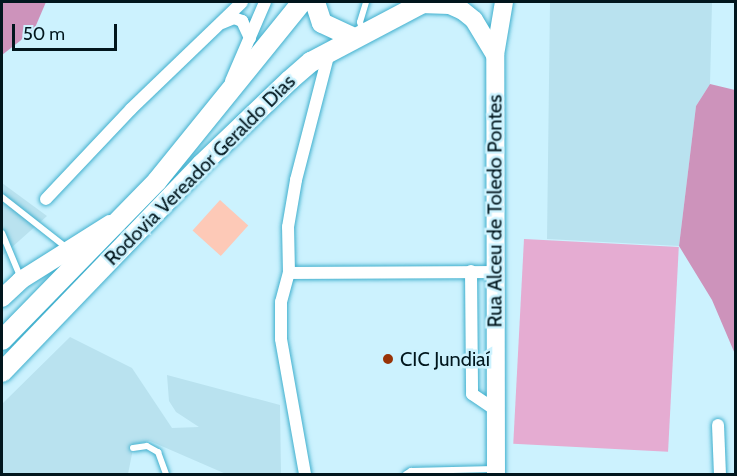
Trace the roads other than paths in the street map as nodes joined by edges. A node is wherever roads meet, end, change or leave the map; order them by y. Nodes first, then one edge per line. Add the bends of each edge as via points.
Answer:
1 (242, 2) edge
2 (265, 2) edge
3 (302, 2) edge
4 (315, 2) edge
5 (366, 2) edge
6 (504, 2) edge
7 (422, 3) edge
8 (219, 24) junction
9 (359, 36) junction
10 (250, 38) junction
11 (329, 52) junction
12 (495, 55) junction
13 (223, 100) junction
14 (2, 197) edge
15 (46, 199) dead end
16 (125, 215) junction
17 (2, 233) edge
18 (68, 249) junction
19 (471, 271) junction
20 (495, 272) junction
21 (289, 273) junction
22 (21, 280) junction
23 (2, 298) edge
24 (2, 340) edge
25 (2, 372) edge
26 (496, 410) junction
27 (718, 425) dead end
28 (133, 448) dead end
29 (496, 472) edge
30 (165, 474) edge
31 (305, 474) edge
32 (406, 474) edge
33 (720, 474) edge

1 - 8 street
2 - 10 street
3 - 13 main road, Rodovia Vereador Geraldo Dias
4 - 9 main road via 321,23
5 - 9 lane
6 - 12 main road, Rua Alceu de Toledo Pontes
7 - 9 main road, Rodovia Vereador Geraldo Dias
7 - 12 main road via 450,5 463,11 474,20
8 - 10 street via 234,18 242,21
8 - 15 street
9 - 11 main road, Rodovia Vereador Geraldo Dias
10 - 13 street
11 - 21 street via 296,180 288,227
11 - 25 main road, Rodovia Vereador Geraldo Dias via 290,80 201,165
12 - 20 main road, Rua Alceu de Toledo Pontes
13 - 16 main road, Rodovia Vereador Geraldo Dias
14 - 18 lane
16 - 18 main road
16 - 24 main road, Rodovia Vereador Geraldo Dias
17 - 22 lane via 14,254
18 - 22 main road
19 - 20 street
19 - 21 street
19 - 26 street via 472,394
20 - 26 main road, Rua Alceu de Toledo Pontes
21 - 31 street via 281,302 281,339
22 - 23 main road
26 - 29 main road, Rua Alceu de Toledo Pontes
27 - 33 street
28 - 30 lane via 147,446 158,452
29 - 32 lane

